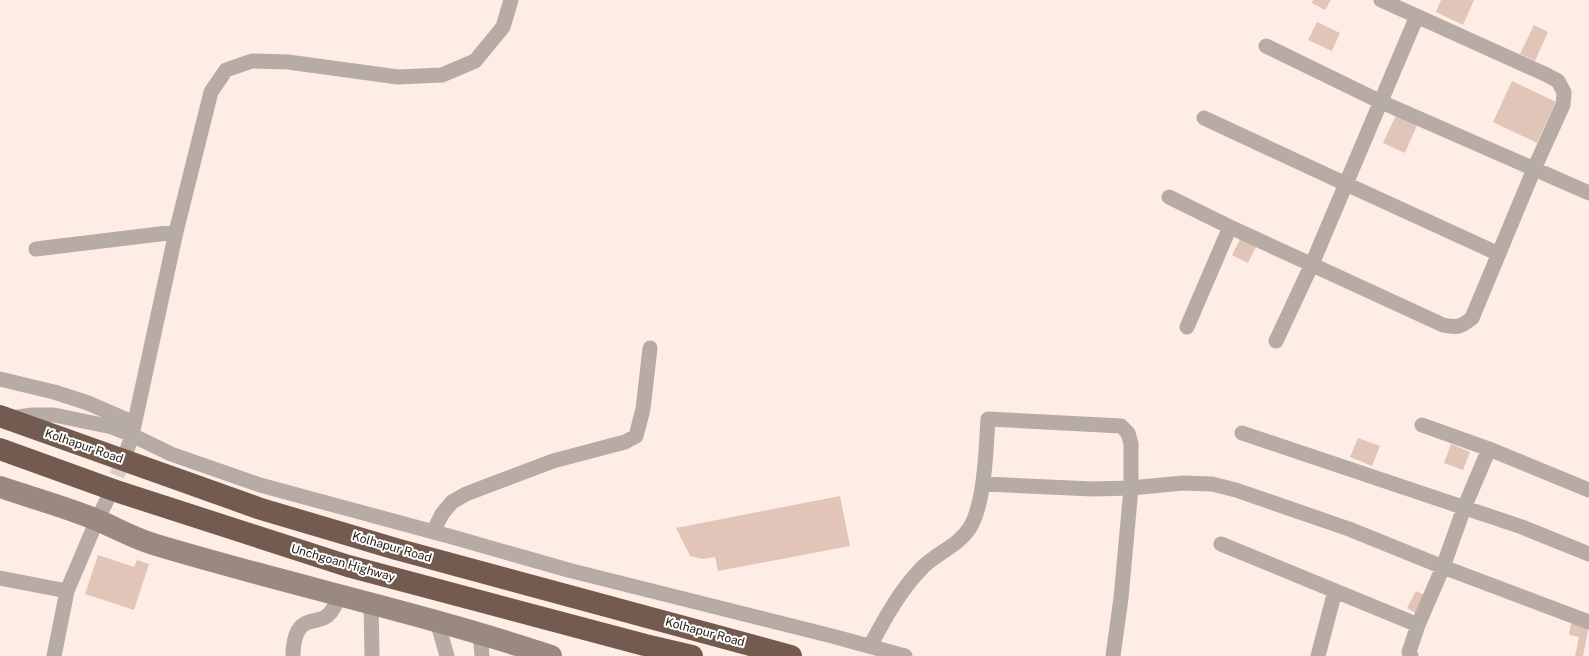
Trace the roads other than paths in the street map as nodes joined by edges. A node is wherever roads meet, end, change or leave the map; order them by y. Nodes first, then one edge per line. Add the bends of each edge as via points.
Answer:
1 (511, 0) edge
2 (1381, 0) edge
3 (1417, 16) junction
4 (1266, 46) dead end
5 (1380, 102) junction
6 (1204, 118) dead end
7 (1534, 169) junction
8 (1346, 184) junction
9 (1589, 193) edge
10 (1170, 197) dead end
11 (1230, 227) junction
12 (176, 232) junction
13 (36, 249) dead end
14 (1499, 254) junction
15 (1312, 264) junction
16 (1187, 327) dead end
17 (1276, 341) dead end
18 (650, 348) dead end
19 (0, 379) edge
20 (3, 418) edge
21 (1422, 425) dead end
22 (133, 429) junction
23 (1242, 432) dead end
24 (0, 449) edge
25 (1489, 449) junction
26 (127, 450) tunnel mouth
27 (983, 484) junction
28 (0, 487) edge
29 (1131, 488) junction
30 (1589, 490) edge
31 (107, 500) tunnel mouth
32 (1464, 508) junction
33 (97, 520) junction
34 (433, 532) junction
35 (1221, 544) dead end
36 (1589, 552) edge
37 (1443, 567) junction
38 (0, 578) edge
39 (67, 591) junction
40 (1335, 591) junction
41 (339, 595) junction
42 (371, 603) junction
43 (437, 621) junction
44 (1589, 622) edge
45 (1418, 625) junction
46 (480, 633) junction
47 (870, 646) junction
48 (54, 656) edge
49 (293, 656) edge
50 (372, 656) edge
51 (447, 656) edge
52 (482, 656) edge
53 (551, 656) edge
54 (692, 656) edge
55 (791, 656) edge
56 (905, 656) edge
57 (1113, 656) edge
58 (1318, 656) edge
59 (1411, 656) edge

1 - 12 street via 503,27 475,61 442,75 398,77 288,62 252,61 226,70 211,92
2 - 3 street
3 - 5 street
3 - 7 street via 1558,81 1564,92 1563,105
4 - 5 street
5 - 7 street
5 - 8 street
6 - 8 street
7 - 9 street
7 - 14 street
8 - 14 street
8 - 15 street
10 - 11 street
11 - 15 street
11 - 16 street
12 - 13 street
12 - 22 street
14 - 15 street via 1472,318 1463,326 1453,327 1443,325
15 - 17 street
18 - 34 street via 643,409 636,436 625,442 554,462 466,494 452,502 442,514
19 - 22 street via 88,403
20 - 22 street via 54,415
20 - 55 highway, Kolhapur Road via 261,509 396,549
21 - 25 street
22 - 26 street
22 - 34 street via 171,454 260,485
23 - 32 street
24 - 54 highway, Unchgoan Highway via 119,492 348,566
25 - 30 street
25 - 32 street
27 - 29 street via 1093,489
27 - 29 street via 988,419 1121,426 1128,433 1131,444
27 - 47 street via 977,510 969,528 957,542 920,569 884,620
28 - 33 street
29 - 37 street via 1183,483 1212,484 1236,490 1350,529
29 - 57 street
31 - 33 street
32 - 36 street
32 - 37 street
33 - 39 street
33 - 41 street via 124,534 151,543
34 - 47 street via 568,570
35 - 40 street
37 - 44 street
37 - 45 street
38 - 39 street
39 - 48 street
40 - 45 street
40 - 58 street
41 - 42 street
41 - 49 street via 335,608 328,615 308,622 295,635
42 - 43 street
42 - 50 street
43 - 46 street
43 - 51 street
45 - 59 street via 1409,652
46 - 52 street
46 - 53 street
47 - 56 street

